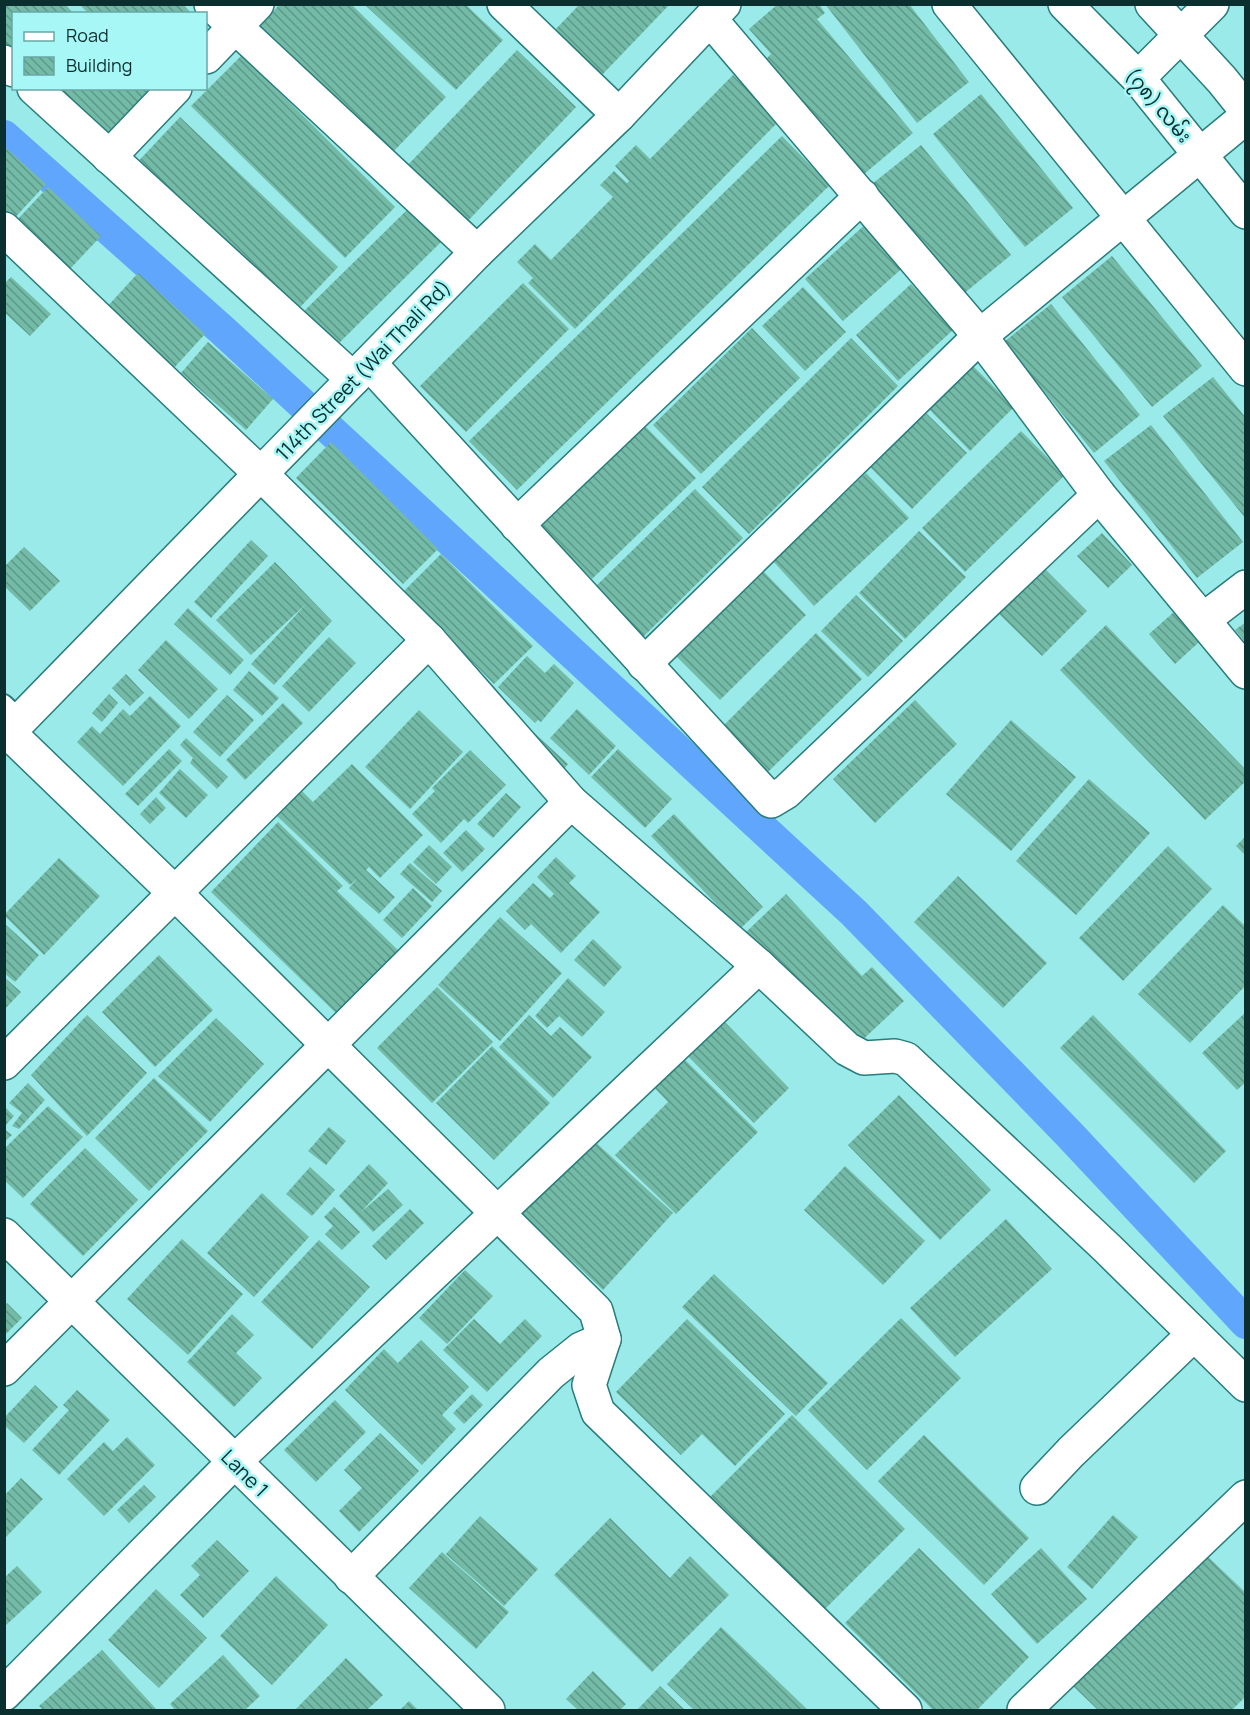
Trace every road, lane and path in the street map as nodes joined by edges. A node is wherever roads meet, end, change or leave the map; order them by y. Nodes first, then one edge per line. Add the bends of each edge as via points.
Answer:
1 (211, 4) edge
2 (504, 4) edge
3 (948, 4) edge
4 (1065, 4) edge
5 (1152, 4) edge
6 (1212, 4) edge
7 (717, 12) edge
8 (246, 16) edge
9 (1183, 36) junction
10 (207, 56) edge
11 (1138, 78) junction
12 (36, 90) edge
13 (173, 90) edge
14 (1245, 110) edge
15 (619, 115) junction
16 (1245, 117) edge
17 (1201, 156) junction
18 (110, 157) junction
19 (862, 196) junction
20 (1245, 212) edge
21 (1123, 218) junction
22 (4, 229) edge
23 (477, 252) junction
24 (980, 336) junction
25 (1245, 369) edge
26 (354, 378) junction
27 (262, 475) junction
28 (1099, 495) junction
29 (517, 525) junction
30 (1245, 587) edge
31 (1203, 621) junction
32 (429, 640) junction
33 (644, 664) junction
34 (1245, 672) edge
35 (10, 723) edge
36 (571, 802) junction
37 (175, 893) junction
38 (759, 966) junction
39 (326, 1045) junction
40 (4, 1063) edge
41 (497, 1211) junction
42 (4, 1235) edge
43 (72, 1301) junction
44 (1194, 1334) junction
45 (604, 1339) junction
46 (4, 1368) edge
47 (1245, 1385) edge
48 (234, 1462) junction
49 (1037, 1488) dead end
50 (1245, 1497) edge
51 (351, 1577) junction
52 (4, 1694) edge
53 (488, 1710) edge
54 (905, 1710) edge
55 (1024, 1710) edge

1 - 8 street
2 - 15 street
3 - 21 street
4 - 11 street, (၇၈) လမ်း
5 - 9 street
6 - 9 street
7 - 15 street, 114th Street (Wai Thali Rd)
7 - 19 street
8 - 10 street
8 - 23 street
9 - 11 street
9 - 14 street
11 - 17 street, (၇၈) လမ်း
12 - 18 street
13 - 18 street
15 - 23 street, 114th Street (Wai Thali Rd)
16 - 17 street
17 - 20 street, (၇၈) လမ်း
17 - 21 street
18 - 26 street
19 - 24 street
19 - 29 street
21 - 24 street
21 - 25 street
22 - 27 street
23 - 26 street, 114th Street (Wai Thali Rd)
24 - 28 street
24 - 33 street
26 - 27 street, 114th Street (Wai Thali Rd)
26 - 29 street
27 - 32 street
27 - 35 street, 114th Street (Wai Thali Rd)
28 - 31 street
28 - 33 street via 786,792 771,801
29 - 33 street
30 - 31 street
31 - 34 street
32 - 36 street
32 - 37 street
35 - 37 street
36 - 38 street
36 - 39 street
37 - 39 street
37 - 40 street
38 - 41 street
38 - 44 street via 847,1049 864,1058 906,1059
39 - 41 street
39 - 43 street
41 - 45 street via 596,1311
41 - 48 street
42 - 43 street, Lane 1
43 - 46 street
43 - 48 street, Lane 1
44 - 47 street
44 - 49 street
45 - 51 street via 581,1349 551,1373
45 - 54 street via 589,1385 598,1412
48 - 51 street, Lane 1
48 - 52 street
50 - 55 street
51 - 53 street, Lane 1

